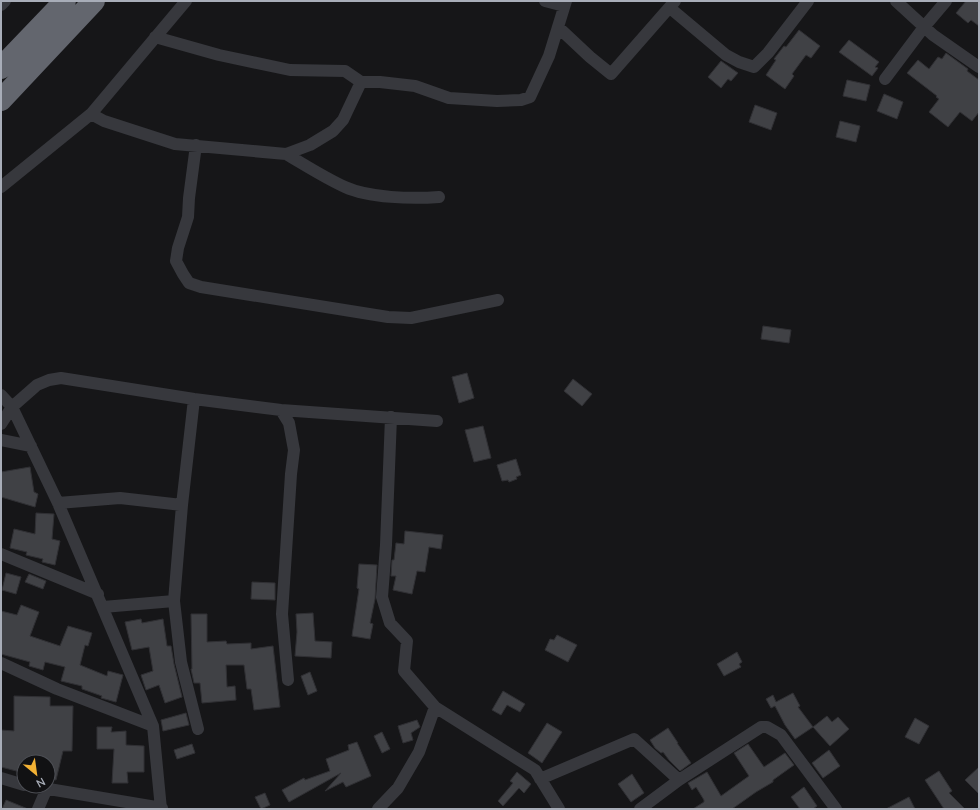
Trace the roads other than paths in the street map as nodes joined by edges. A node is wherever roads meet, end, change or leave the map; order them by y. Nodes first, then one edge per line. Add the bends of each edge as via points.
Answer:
1 (5, 1) edge
2 (65, 1) edge
3 (94, 1) edge
4 (186, 1) edge
5 (545, 1) edge
6 (808, 1) edge
7 (896, 1) edge
8 (946, 1) edge
9 (565, 3) edge
10 (672, 4) edge
11 (1, 5) edge
12 (558, 27) junction
13 (924, 27) junction
14 (155, 36) junction
15 (979, 67) edge
16 (1, 68) edge
17 (885, 79) dead end
18 (361, 82) junction
19 (1, 100) edge
20 (91, 114) junction
21 (196, 145) junction
22 (286, 154) junction
23 (1, 187) edge
24 (439, 197) dead end
25 (498, 300) dead end
26 (1, 395) edge
27 (194, 399) junction
28 (12, 406) junction
29 (281, 410) junction
30 (391, 417) junction
31 (437, 421) dead end
32 (1, 424) edge
33 (1, 440) edge
34 (31, 446) junction
35 (58, 504) junction
36 (182, 505) junction
37 (1, 554) edge
38 (98, 594) junction
39 (174, 601) junction
40 (103, 607) junction
41 (1, 663) edge
42 (288, 680) dead end
43 (435, 707) junction
44 (153, 726) junction
45 (198, 729) dead end
46 (1, 778) edge
47 (540, 779) junction
48 (679, 780) junction
49 (16, 783) edge
50 (56, 790) edge
51 (44, 794) edge
52 (830, 807) edge
53 (161, 808) edge
54 (38, 809) edge
55 (378, 809) edge
56 (559, 809) edge
57 (640, 809) edge

1 - 11 street
2 - 16 highway
3 - 19 highway
4 - 14 street
5 - 9 street
6 - 10 street via 754,67 726,55
7 - 13 street
8 - 13 street
9 - 12 street
10 - 12 street via 611,74
12 - 18 street via 549,56 530,97 521,100 449,98 415,86
13 - 15 street
13 - 17 street
14 - 18 street via 219,55 290,70 346,71
14 - 20 street
18 - 22 street via 343,120 333,131 310,145
20 - 21 street via 104,122 175,144
20 - 23 street
21 - 22 street
21 - 25 street via 188,217 176,261 189,283 388,317 410,318
22 - 24 street via 345,188 367,194
26 - 28 street
27 - 28 street via 61,378 37,385
27 - 29 street
27 - 36 street
28 - 32 street
28 - 34 street
29 - 30 street
29 - 42 street via 290,423 294,450 290,474 282,614
30 - 31 street
30 - 43 street via 382,596 390,623 407,641 404,671
33 - 34 street
34 - 35 street
35 - 36 street via 120,498
35 - 38 street
36 - 39 street
37 - 38 street
38 - 40 street
39 - 40 street
39 - 45 street via 181,662
40 - 44 street
41 - 44 street via 57,689
43 - 47 street via 535,770
43 - 55 street via 419,752 398,788
44 - 53 street
46 - 49 street
47 - 48 street via 634,739
47 - 56 street
48 - 52 street via 761,727 768,727 781,735
48 - 57 street
50 - 53 street
51 - 54 street

